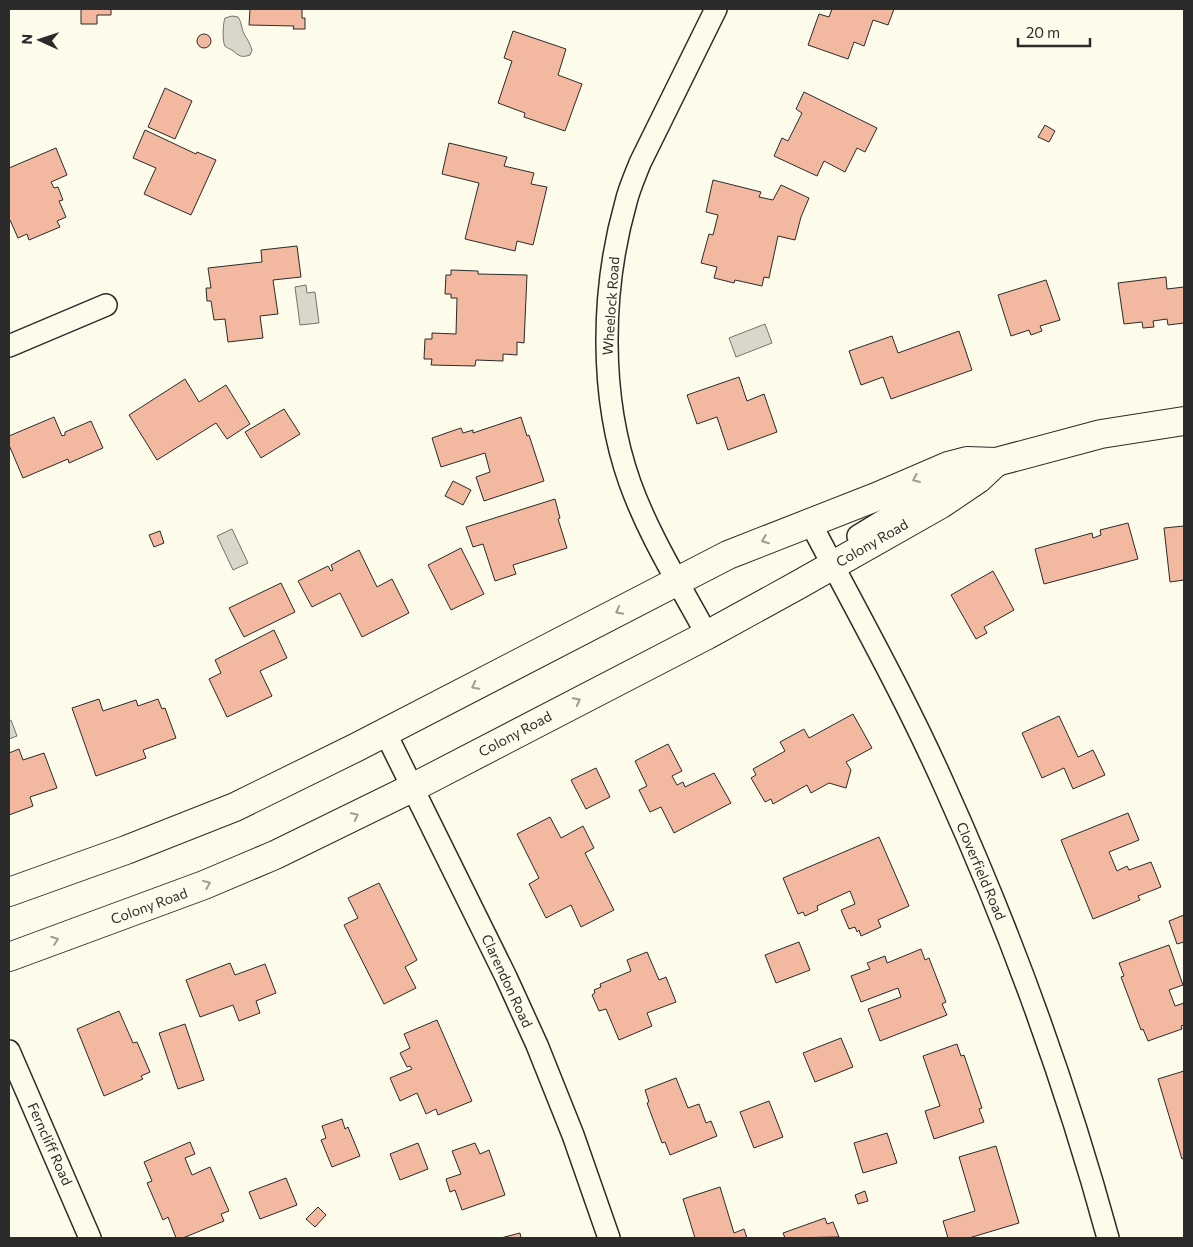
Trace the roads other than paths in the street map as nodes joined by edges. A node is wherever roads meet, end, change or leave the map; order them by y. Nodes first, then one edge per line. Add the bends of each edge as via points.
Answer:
1 (716, 9) edge
2 (106, 305) dead end
3 (9, 346) edge
4 (1184, 421) edge
5 (996, 462) junction
6 (810, 522) junction
7 (833, 565) junction
8 (677, 580) junction
9 (707, 634) junction
10 (385, 732) junction
11 (412, 788) junction
12 (9, 892) edge
13 (9, 957) edge
14 (9, 1051) edge
15 (90, 1238) edge
16 (609, 1238) edge
17 (1108, 1238) edge

1 - 8 street, Wheelock Road via 630,189 617,235 607,327 614,422 629,481
2 - 3 street
4 - 5 street, Colony Road via 1101,434
5 -> 6 street, Colony Road via 967,461 948,466
5 - 7 street, Colony Road via 978,479 941,504
6 - 7 street, Cloverfield Road
6 -> 8 street, Colony Road via 728,555
7 - 9 street, Colony Road
7 - 17 street, Cloverfield Road via 918,729 988,885 1072,1116
8 - 9 street, Wheelock Road
8 -> 10 street, Colony Road
11 -> 9 street, Colony Road
10 - 11 street, Clarendon Road
10 - 12 street, Colony Road via 230,809
13 -> 11 street, Colony Road via 204,885 275,855
11 - 16 street, Clarendon Road via 537,1045 573,1134
14 - 15 street, Ferncliff Road

